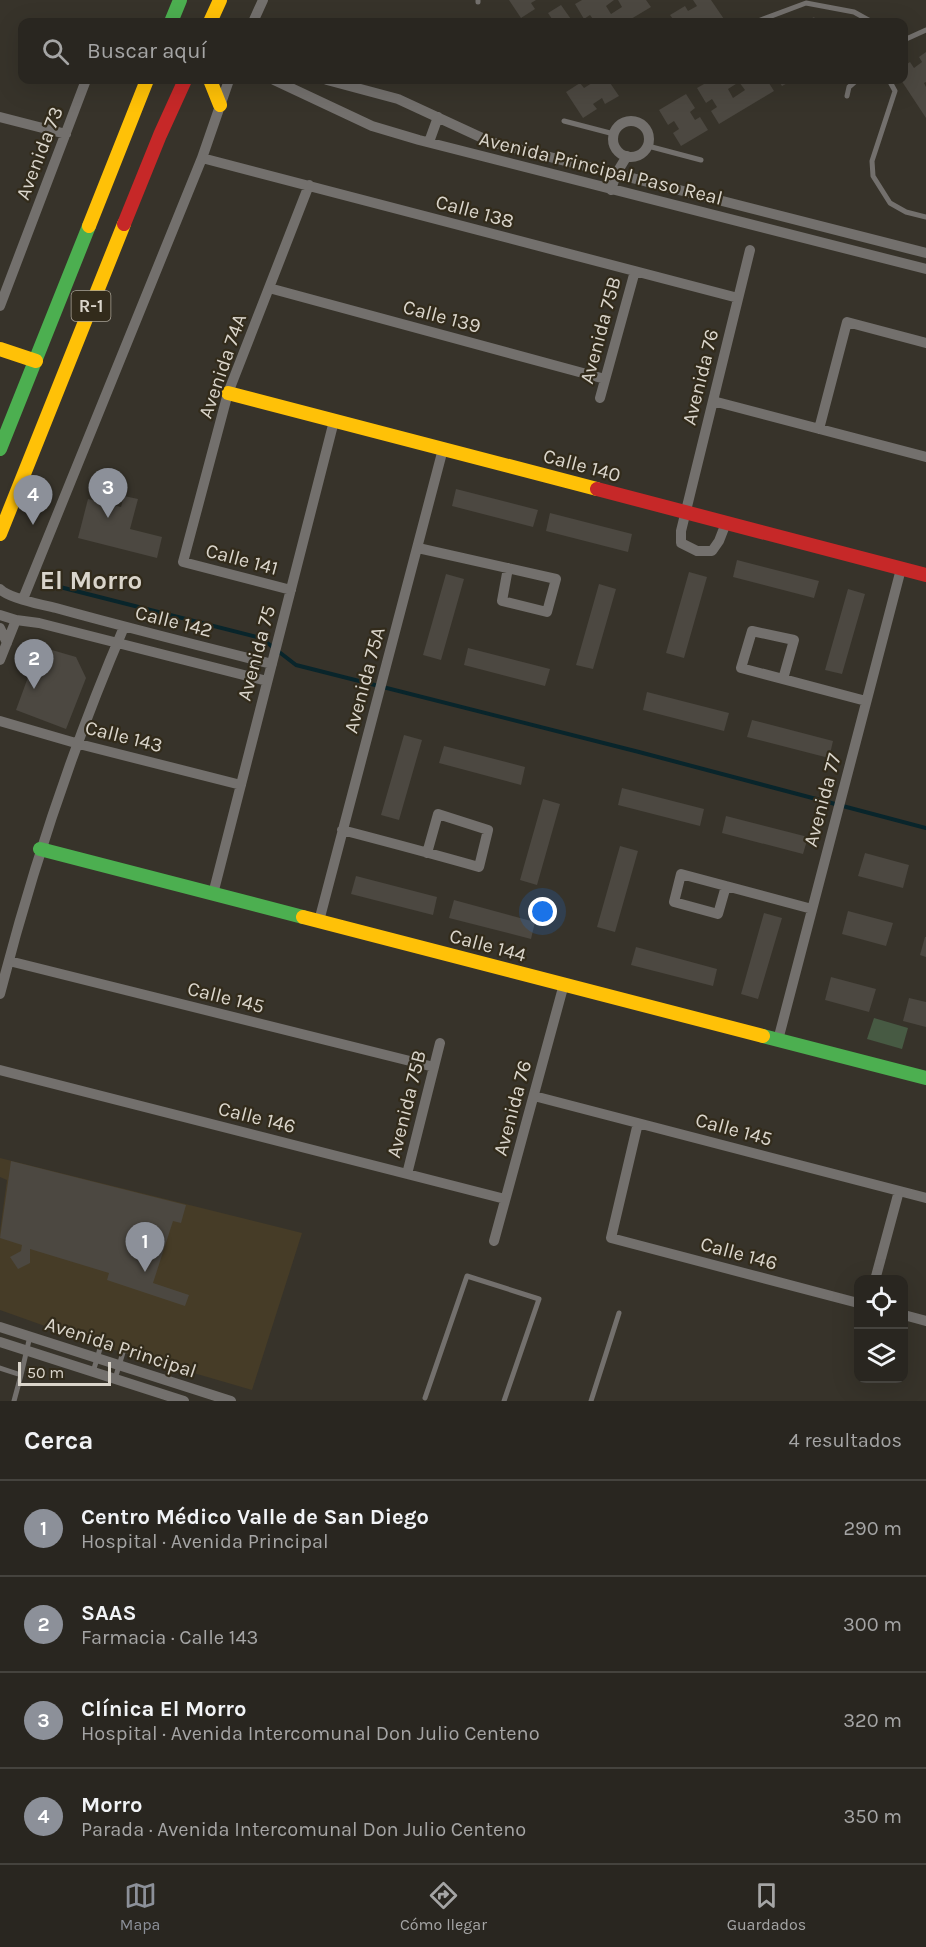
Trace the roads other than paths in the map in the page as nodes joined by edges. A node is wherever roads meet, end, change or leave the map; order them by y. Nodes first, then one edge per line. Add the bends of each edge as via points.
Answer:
1 (180, 0) edge
2 (220, 0) edge
3 (263, 0) edge
4 (173, 18) edge
5 (212, 18) edge
6 (254, 18) edge
7 (766, 18) edge
8 (865, 18) edge
9 (926, 30) edge
10 (908, 38) edge
11 (85, 84) edge
12 (145, 84) edge
13 (183, 84) edge
14 (212, 84) edge
15 (228, 84) edge
16 (283, 84) edge
17 (342, 84) edge
18 (852, 84) edge
19 (891, 84) edge
20 (847, 96) dead end
21 (220, 105) junction
22 (0, 117) edge
23 (438, 117) junction
24 (564, 121) dead end
25 (66, 134) junction
26 (614, 135) junction
27 (429, 142) junction
28 (648, 146) junction
29 (627, 156) junction
30 (202, 158) junction
31 (701, 160) dead end
32 (616, 174) junction
33 (309, 186) junction
34 (611, 190) junction
35 (926, 217) edge
36 (750, 250) dead end
37 (926, 253) edge
38 (926, 269) edge
39 (635, 271) junction
40 (269, 288) junction
41 (738, 298) junction
42 (0, 306) edge
43 (926, 343) edge
44 (0, 349) edge
45 (36, 361) junction
46 (605, 379) junction
47 (228, 393) junction
48 (600, 398) dead end
49 (713, 401) junction
50 (334, 421) junction
51 (819, 429) junction
52 (0, 449) edge
53 (443, 449) junction
54 (926, 457) edge
55 (685, 512) junction
56 (726, 523) junction
57 (0, 534) edge
58 (418, 548) junction
59 (183, 562) joint
60 (508, 568) junction
61 (901, 569) junction
62 (926, 575) edge
63 (0, 589) edge
64 (291, 590) junction
65 (23, 599) junction
66 (0, 615) edge
67 (15, 620) junction
68 (124, 627) junction
69 (0, 628) edge
70 (7, 643) junction
71 (118, 643) junction
72 (0, 660) edge
73 (273, 661) junction
74 (783, 679) junction
75 (267, 681) junction
76 (866, 701) junction
77 (0, 721) edge
78 (79, 744) junction
79 (241, 785) junction
80 (342, 830) junction
81 (40, 849) junction
82 (427, 853) junction
83 (726, 886) junction
84 (213, 894) junction
85 (812, 909) junction
86 (319, 921) junction
87 (9, 961) junction
88 (564, 984) junction
89 (0, 994) edge
90 (778, 1040) junction
91 (440, 1043) dead end
92 (434, 1067) junction
93 (0, 1070) edge
94 (926, 1078) edge
95 (534, 1096) junction
96 (638, 1123) junction
97 (407, 1174) junction
98 (899, 1191) junction
99 (926, 1198) edge
100 (505, 1199) junction
101 (494, 1241) dead end
102 (876, 1275) edge
103 (854, 1302) edge
104 (619, 1313) dead end
105 (908, 1316) edge
106 (926, 1321) edge
107 (0, 1327) edge
108 (30, 1336) junction
109 (0, 1342) edge
110 (102, 1342) dead end
111 (124, 1349) dead end
112 (26, 1351) junction
113 (97, 1358) junction
114 (119, 1365) junction
115 (0, 1368) edge
116 (93, 1372) junction
117 (21, 1375) junction
118 (115, 1379) junction
119 (425, 1398) dead end
120 (14, 1401) edge
121 (184, 1401) edge
122 (231, 1401) edge
123 (504, 1401) edge
124 (591, 1401) edge

1 - 4 street
2 - 5 street
3 - 6 street
7 - 8 lane via 806,3 854,12
9 - 10 lane
11 - 25 street, Avenida 73
12 - 45 street, R-1
13 - 57 street, R-1
14 - 21 street
15 - 21 street
16 - 27 street, Avenida Principal Paso Real via 372,126
17 - 23 street, Avenida Principal Paso Real via 398,99
18 - 20 lane
19 - 35 lane via 894,91 872,161 873,176 890,203
21 - 30 street
22 - 25 street
23 - 27 street
23 - 32 street, Avenida Principal Paso Real via 492,142
24 - 26 lane
25 - 42 street, Avenida 73
26 - 28 street via 620,124 638,122 646,129
26 - 29 street via 615,146
27 - 34 street, Avenida Principal Paso Real
28 - 29 street via 640,154
28 - 31 lane
29 - 32 street
30 - 33 street, Calle 138
30 - 65 street
32 - 34 street
32 - 37 street, Avenida Principal Paso Real
33 - 39 street, Calle 138
33 - 40 street, Avenida 74A
34 - 38 street, Avenida Principal Paso Real
36 - 41 street, Avenida 76
39 - 41 street, Calle 138
39 - 46 street, Avenida 75B
40 - 46 street, Calle 139
40 - 47 street, Avenida 74A
41 - 49 street, Avenida 76
43 - 51 street via 848,322
44 - 45 street
45 - 52 street, R-1
46 - 48 street, Avenida 75B
47 - 50 street, Calle 140
47 - 59 street, Avenida 74A
49 - 51 street
49 - 55 street, Avenida 76
50 - 53 street, Calle 140
50 - 64 street, Avenida 75
51 - 54 street
53 - 55 street, Calle 140
53 - 58 street, Avenida 75A
55 - 56 street, Calle 140
55 - 56 street, Avenida 76 via 681,543 697,551 712,551
56 - 61 street, Calle 140
58 - 60 street
58 - 80 street, Avenida 75A
59 - 64 street, Calle 141
60 - 60 street via 556,579 547,612 502,601
61 - 62 street, Calle 140
61 - 76 street, Avenida 77
63 - 65 street, Calle 142
64 - 73 street, Avenida 75
65 - 68 street, Calle 142
66 - 67 street, Calle 142
67 - 70 street
67 - 71 street, Calle 142
68 - 71 street
68 - 73 street, Calle 142
69 - 70 street
70 - 72 street
71 - 75 street, Calle 142
71 - 78 street
73 - 75 street, Avenida 75
74 - 74 street via 741,668 752,631 794,640
74 - 76 street
75 - 79 street, Avenida 75
76 - 85 street, Avenida 77
77 - 78 street, Calle 143
78 - 79 street, Calle 143
78 - 81 street
79 - 84 street, Avenida 75
80 - 82 street
80 - 86 street, Avenida 75A
81 - 84 street, Calle 144
81 - 87 street
82 - 82 street via 479,867 488,830 438,814
83 - 83 street via 681,874 674,903 718,914
83 - 85 street
84 - 86 street, Calle 144
85 - 90 street, Avenida 77
86 - 88 street, Calle 144
87 - 89 street
87 - 92 street, Calle 145
88 - 90 street, Calle 144
88 - 95 street, Avenida 76
90 - 94 street, Calle 144
91 - 92 street, Avenida 75B
92 - 97 street, Avenida 75B
93 - 97 street, Calle 146
95 - 96 street, Calle 145
95 - 100 street, Avenida 76
96 - 98 street, Calle 145
96 - 103 street, Calle 146 via 611,1238
97 - 100 street, Calle 146
98 - 99 street, Calle 145
98 - 102 street
100 - 101 street, Avenida 76
104 - 124 lane
105 - 106 street
107 - 108 street, Avenida Principal
108 - 112 lane
108 - 113 street, Avenida Principal
109 - 112 street, Avenida Principal
110 - 113 lane
111 - 114 lane
112 - 116 street, Avenida Principal
112 - 117 lane
113 - 114 street, Avenida Principal
113 - 116 lane
114 - 118 lane
114 - 122 street, Avenida Principal
115 - 117 lane
116 - 118 street, Avenida Principal
117 - 120 lane
118 - 121 street, Avenida Principal
119 - 123 lane via 467,1276 539,1299

